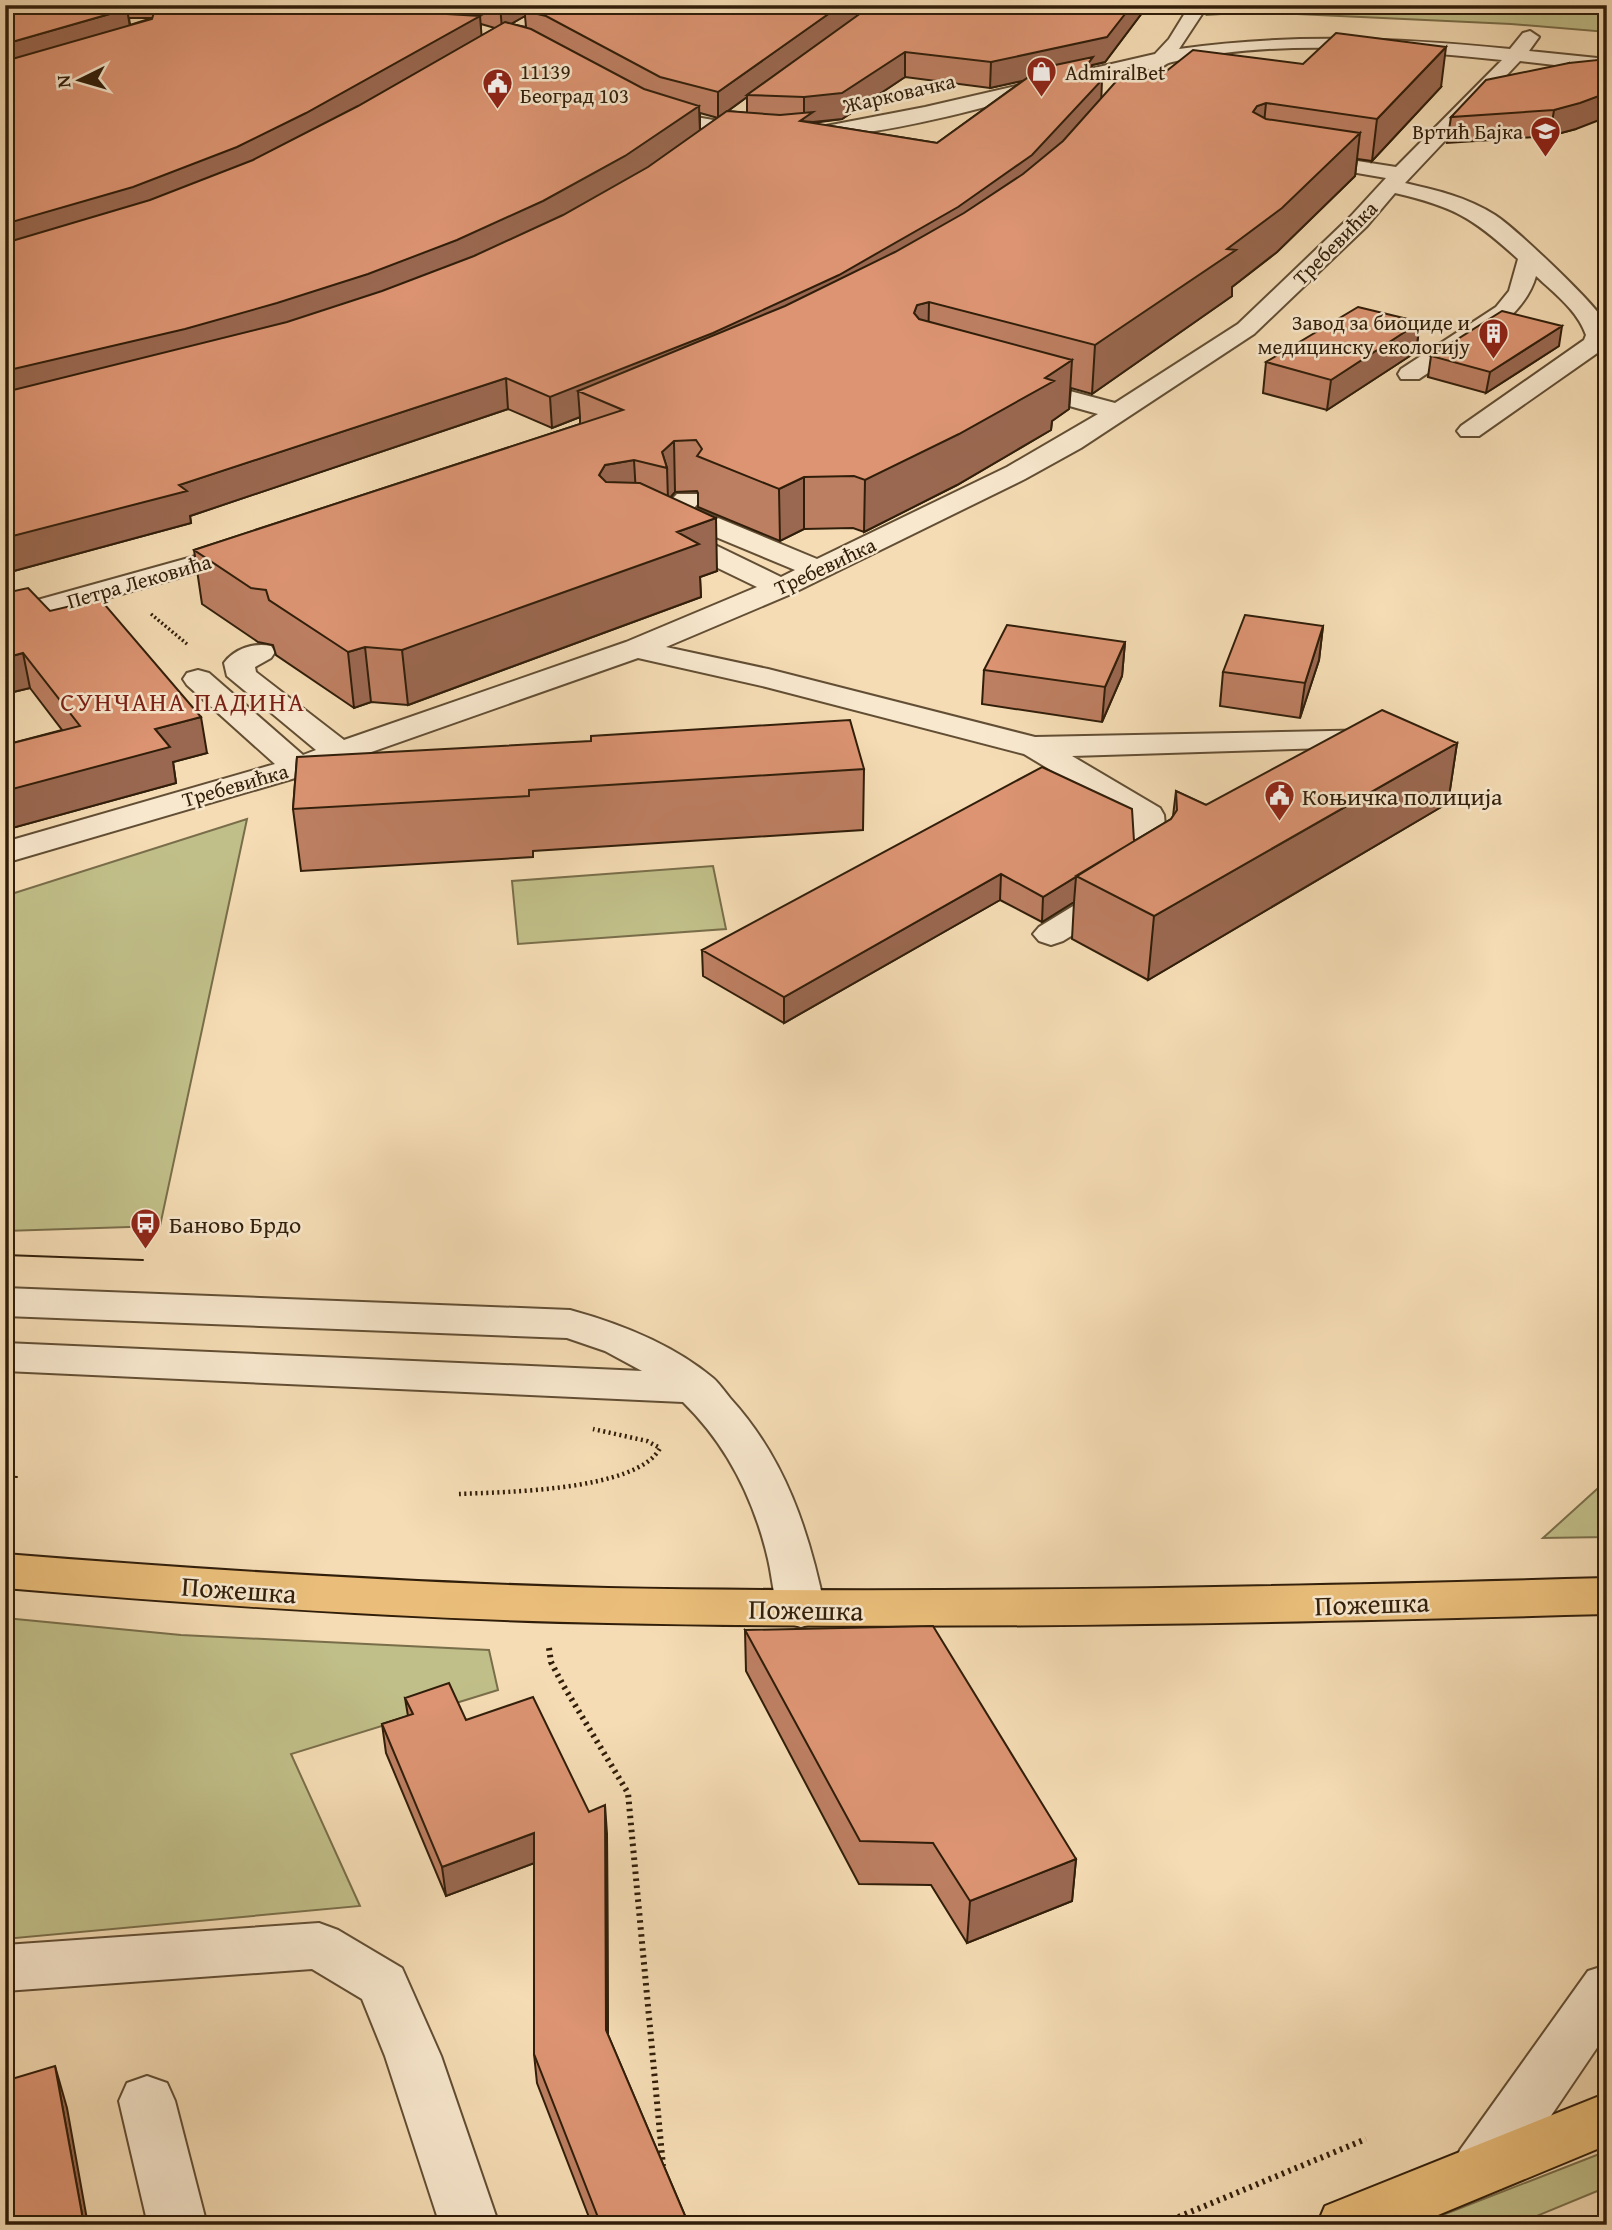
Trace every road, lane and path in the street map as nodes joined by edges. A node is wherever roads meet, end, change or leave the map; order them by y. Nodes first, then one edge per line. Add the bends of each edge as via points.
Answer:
1 (1199, 5) edge
2 (1266, 45) junction
3 (1516, 55) junction
4 (1163, 58) junction
5 (1607, 65) edge
6 (1135, 85) edge
7 (629, 97) edge
8 (733, 121) junction
9 (698, 148) edge
10 (1287, 157) edge
11 (1396, 180) junction
12 (1529, 259) junction
13 (1410, 374) dead end
14 (1003, 380) edge
15 (1117, 411) junction
16 (1470, 431) dead end
17 (687, 500) edge
18 (646, 523) edge
19 (272, 542) edge
20 (818, 570) junction
21 (119, 587) junction
22 (781, 588) junction
23 (5, 618) edge
24 (190, 646) dead end
25 (637, 648) junction
26 (260, 652) dead end
27 (198, 679) dead end
28 (1411, 738) edge
29 (1035, 747) junction
30 (340, 753) junction
31 (298, 767) junction
32 (5, 853) edge
33 (1051, 934) dead end
34 (5, 1302) edge
35 (5, 1357) edge
36 (697, 1388) junction
37 (580, 1426) dead end
38 (459, 1494) dead end
39 (5, 1572) edge
40 (1607, 1596) edge
41 (801, 1609) junction
42 (549, 1638) dead end
43 (5, 1968) edge
44 (1607, 1987) edge
45 (147, 2101) dead end
46 (1607, 2118) edge
47 (1366, 2139) dead end
48 (1480, 2169) junction
49 (667, 2177) edge
50 (178, 2225) edge
51 (470, 2225) edge
52 (1159, 2225) edge
53 (1346, 2225) edge

1 - 4 street
2 - 3 street, Жарковачка via 1379,45
2 - 3 street, Требевићка via 1268,34 1299,29 1537,37
2 - 4 street, Жарковачка
3 - 5 street, Жарковачка
3 - 11 street, Требевићка
4 - 6 street
4 - 8 street, Жарковачка via 836,130 781,133
7 - 8 street, Жарковачка via 667,115
8 - 9 street
10 - 11 street
11 - 12 street via 1488,220
11 - 15 street, Требевићка via 1246,329
12 - 13 street via 1520,292 1504,312
12 - 16 street via 1576,301 1598,335 1594,344
14 - 15 street
15 - 20 street, Требевићка via 1016,473
17 - 20 street via 680,512
18 - 22 street
19 - 21 street, Петра Лековића
20 - 22 street, Требевићка
21 - 23 street, Петра Лековића
21 - 24 path
22 - 25 street, Требевићка
25 - 29 street
25 - 30 street, Требевићка
26 - 30 street via 239,663 242,676
27 - 31 street
28 - 29 street
29 - 33 street via 1148,815 1152,873
30 - 31 street, Требевићка
31 - 32 street, Требевићка
34 - 36 street via 570,1324 643,1349
35 - 36 street
36 - 41 street via 741,1440 768,1485 794,1562
37 - 38 path via 660,1448 656,1456 616,1476 564,1489
39 - 41 main road, Пожешка via 356,1596
40 - 41 main road, Пожешка via 1189,1608
42 - 49 path via 557,1674 628,1793 662,2165
43 - 51 street via 319,1946 383,1984 413,2056
44 - 48 street
45 - 50 street
46 - 48 main road
47 - 52 path
48 - 53 main road

